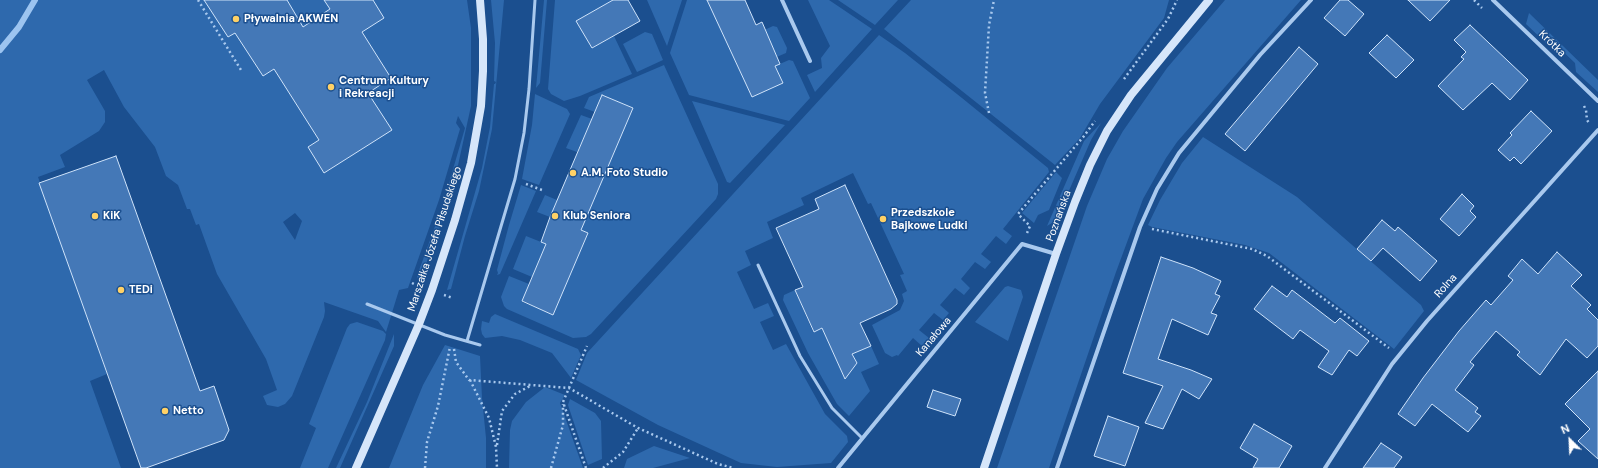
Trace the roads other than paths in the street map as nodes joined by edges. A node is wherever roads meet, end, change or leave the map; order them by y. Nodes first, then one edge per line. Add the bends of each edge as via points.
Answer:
1 (480, 0) edge
2 (535, 0) edge
3 (782, 0) edge
4 (1209, 0) edge
5 (1311, 0) edge
6 (1493, 0) edge
7 (810, 61) dead end
8 (1598, 101) edge
9 (1598, 130) edge
10 (1056, 254) junction
11 (758, 264) dead end
12 (368, 304) dead end
13 (419, 324) junction
14 (467, 342) junction
15 (480, 345) dead end
16 (862, 438) junction
17 (365, 451) junction
18 (356, 468) edge
19 (361, 468) edge
20 (838, 468) edge
21 (984, 468) edge
22 (1057, 468) edge
23 (1325, 468) edge

1 - 13 street, Marszałka Józefa Piłsudskiego via 483,71 477,135 455,220
2 - 14 lane via 530,89 515,179
3 - 7 street
4 - 10 street, Poznańska via 1131,95 1107,131 1090,165
5 - 22 street via 1260,55 1179,153 1156,189 1140,226
6 - 8 street, Krótka
9 - 23 street, Rolna via 1427,321 1362,409
10 - 16 street, Kanałowa via 1022,244
10 - 21 street, Poznańska
11 - 16 lane via 800,356 832,408
12 - 13 lane
13 - 14 lane
13 - 17 street, Marszałka Józefa Piłsudskiego
14 - 15 lane
16 - 20 street, Kanałowa
17 - 18 street, Marszałka Józefa Piłsudskiego
17 - 19 street, Marszałka Józefa Piłsudskiego

